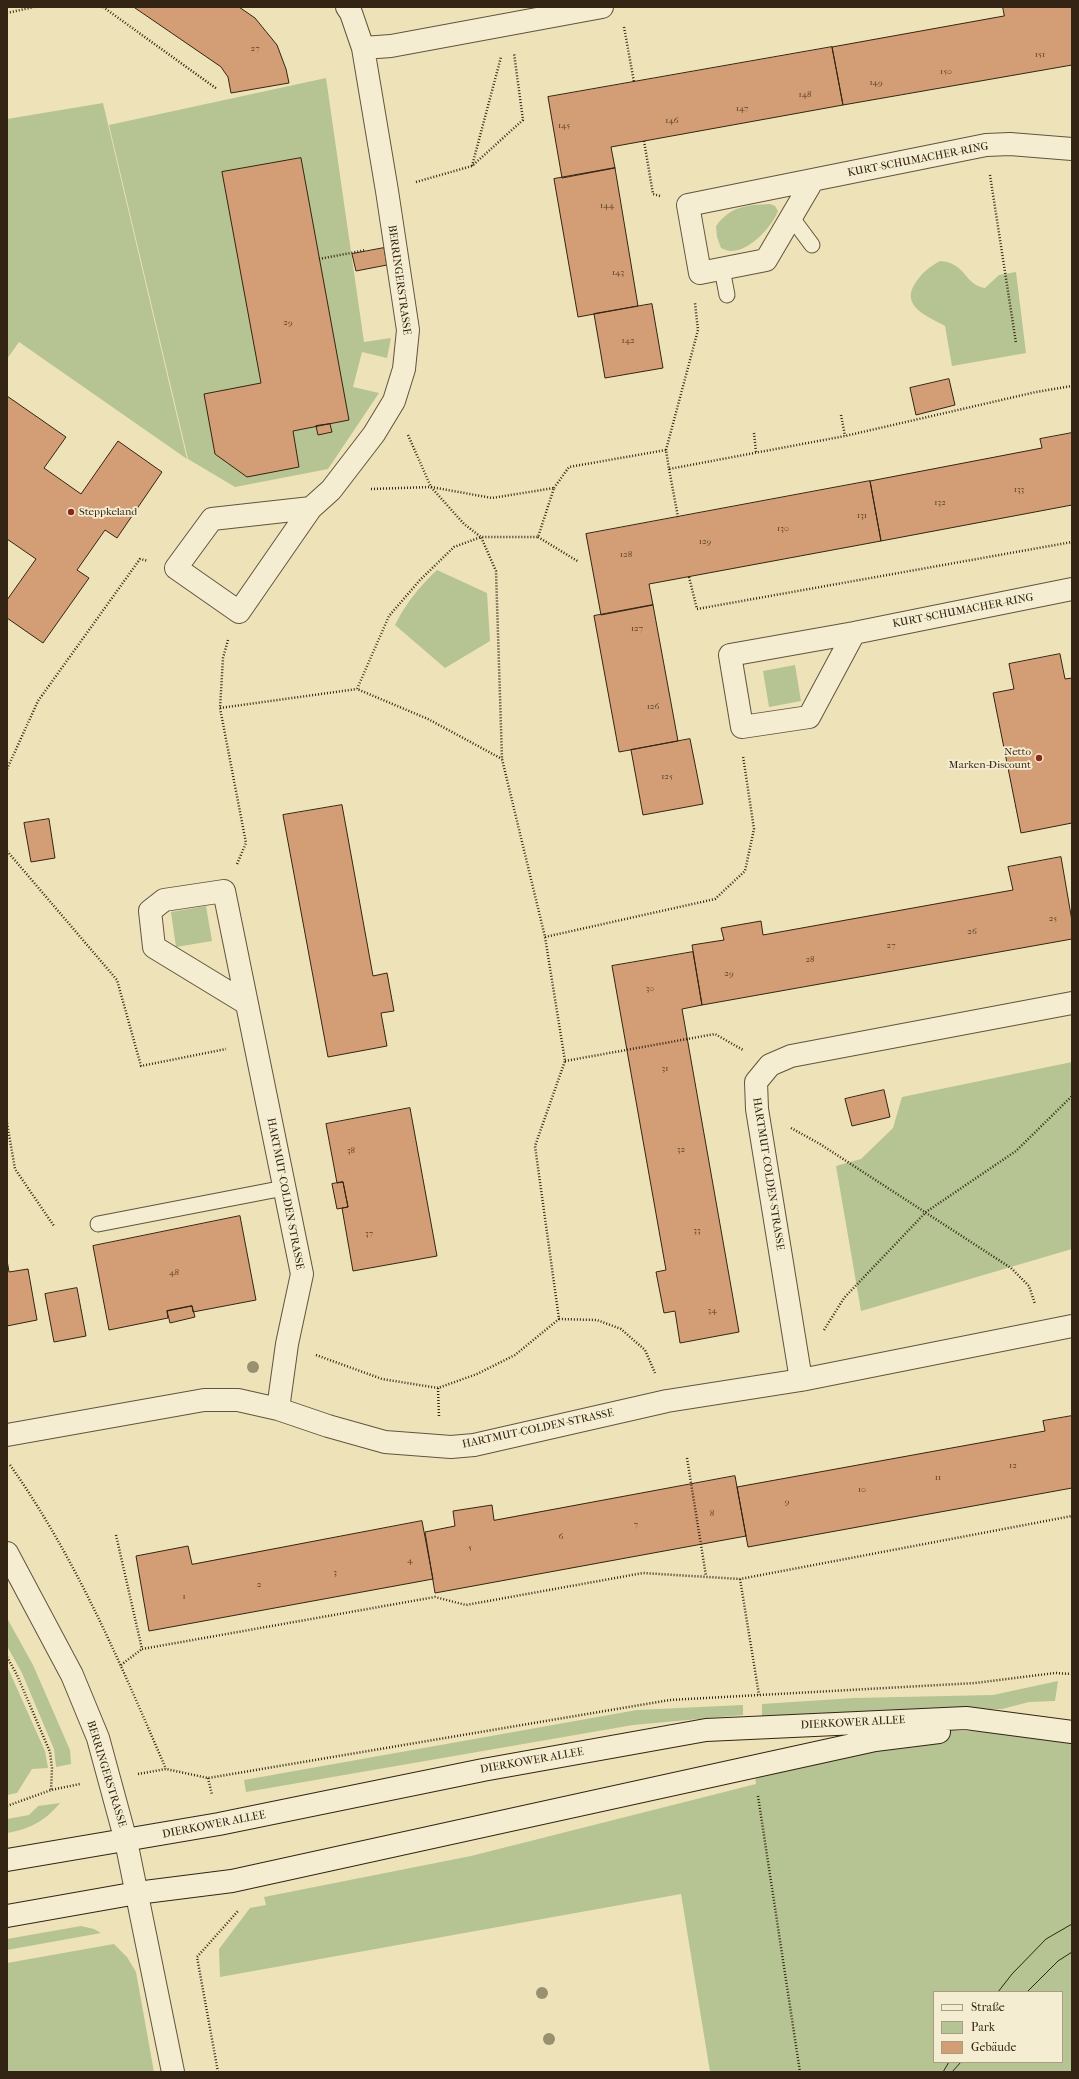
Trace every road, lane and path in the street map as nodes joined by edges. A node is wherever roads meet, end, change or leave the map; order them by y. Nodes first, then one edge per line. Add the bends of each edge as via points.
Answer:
1 (34, 7) edge
2 (103, 7) edge
3 (347, 7) edge
4 (602, 7) edge
5 (7, 13) edge
6 (623, 22) dead end
7 (510, 24) junction
8 (363, 48) junction
9 (634, 82) dead end
10 (216, 88) dead end
11 (644, 141) dead end
12 (986, 145) junction
13 (1072, 149) edge
14 (472, 166) junction
15 (813, 180) junction
16 (387, 190) junction
17 (653, 194) dead end
18 (792, 218) junction
19 (394, 244) junction
20 (812, 245) dead end
21 (319, 259) dead end
22 (722, 269) junction
23 (700, 273) junction
24 (727, 295) dead end
25 (1016, 343) dead end
26 (1072, 386) edge
27 (394, 401) junction
28 (841, 414) dead end
29 (754, 433) dead end
30 (845, 436) junction
31 (666, 450) junction
32 (756, 452) junction
33 (669, 469) junction
34 (432, 487) junction
35 (554, 488) junction
36 (331, 490) junction
37 (312, 508) junction
38 (678, 517) dead end
39 (481, 537) junction
40 (538, 537) junction
41 (1072, 542) edge
42 (579, 562) dead end
43 (176, 568) junction
44 (689, 577) dead end
45 (1072, 589) edge
46 (239, 612) junction
47 (854, 633) junction
48 (357, 690) junction
49 (220, 708) junction
50 (742, 727) junction
51 (502, 759) junction
52 (7, 769) edge
53 (7, 851) edge
54 (224, 891) junction
55 (545, 938) junction
56 (246, 1003) junction
57 (1072, 1003) edge
58 (716, 1034) dead end
59 (256, 1043) junction
60 (565, 1060) junction
61 (1072, 1096) edge
62 (757, 1108) junction
63 (7, 1123) edge
64 (284, 1188) junction
65 (926, 1212) junction
66 (98, 1224) dead end
67 (54, 1226) dead end
68 (558, 1319) junction
69 (1072, 1326) edge
70 (1046, 1332) junction
71 (287, 1344) junction
72 (800, 1374) junction
73 (667, 1401) junction
74 (278, 1409) junction
75 (7, 1435) edge
76 (687, 1458) dead end
77 (10, 1466) dead end
78 (1072, 1516) edge
79 (116, 1535) dead end
80 (7, 1553) edge
81 (706, 1576) junction
82 (740, 1579) junction
83 (142, 1649) junction
84 (7, 1657) edge
85 (121, 1665) junction
86 (757, 1728) junction
87 (1067, 1732) edge
88 (754, 1765) junction
89 (166, 1769) dead end
90 (7, 1806) edge
91 (126, 1841) junction
92 (7, 1860) edge
93 (136, 1893) junction
94 (239, 1910) dead end
95 (7, 1916) edge
96 (173, 2072) edge
97 (218, 2072) edge
98 (800, 2072) edge

1 - 5 path
2 - 10 path
3 - 8 street, BERRINGERSTRASSE
4 - 7 street
6 - 9 path
7 - 8 street via 391,46
7 - 14 path
7 - 14 path via 523,120
8 - 16 street, BERRINGERSTRASSE
11 - 17 path
12 - 13 street, KURT-SCHUMACHER-RING via 1010,144
12 - 15 street, KURT-SCHUMACHER-RING
12 - 25 path
14 - 16 path
15 - 18 street
15 - 23 street, KURT-SCHUMACHER-RING via 688,205
16 - 19 street, BERRINGERSTRASSE
18 - 20 lane
18 - 22 street via 766,260
19 - 21 path
19 - 27 street, BERRINGERSTRASSE via 408,330 404,369
22 - 23 street
22 - 24 lane
23 - 31 path via 693,291 698,330
26 - 30 path
27 - 34 path
27 - 36 street, BERRINGERSTRASSE via 374,434
28 - 30 path
29 - 32 path
30 - 32 path
31 - 33 path
31 - 35 path via 569,467
32 - 33 path
33 - 38 path
34 - 35 path via 492,498
34 - 36 path
34 - 39 path via 464,524
35 - 40 path
36 - 37 street, BERRINGERSTRASSE
37 - 43 street via 212,520
37 - 46 street, BERRINGERSTRASSE
39 - 40 path
39 - 48 path via 454,547 420,580 389,616
39 - 51 path via 496,571
40 - 42 path
41 - 44 path via 697,609
43 - 46 street
43 - 52 path via 140,559 38,701
45 - 47 street, KURT-SCHUMACHER-RING
46 - 49 path via 223,658
47 - 50 street via 809,717
47 - 50 street, KURT-SCHUMACHER-RING via 730,655
48 - 49 path
48 - 51 path via 428,719
49 - 54 path via 246,843
50 - 55 path via 744,762 754,829 744,871 715,899
51 - 55 path
53 - 59 path via 117,980 141,1066
54 - 56 street, HARTMUT-COLDEN-STRASSE
54 - 56 street via 164,900 150,911 154,947
55 - 60 path
56 - 59 street, HARTMUT-COLDEN-STRASSE
57 - 62 street, HARTMUT-COLDEN-STRASSE via 791,1056 770,1065 756,1082
58 - 60 path
59 - 64 street, HARTMUT-COLDEN-STRASSE
60 - 68 path via 535,1146
61 - 65 path via 1016,1151
62 - 65 path via 820,1144
62 - 72 street, HARTMUT-COLDEN-STRASSE
63 - 67 path via 15,1169
64 - 66 lane
64 - 71 street, HARTMUT-COLDEN-STRASSE via 302,1274
65 - 70 path via 1011,1268 1029,1286
65 - 72 path via 844,1298
68 - 71 path via 514,1355 477,1374 438,1388 382,1380
68 - 73 path via 597,1320 621,1329 645,1350
69 - 70 street, HARTMUT-COLDEN-STRASSE
70 - 72 street, HARTMUT-COLDEN-STRASSE
71 - 74 street, HARTMUT-COLDEN-STRASSE
72 - 73 street, HARTMUT-COLDEN-STRASSE
73 - 74 street, HARTMUT-COLDEN-STRASSE via 474,1445 450,1447 385,1442
74 - 75 street, HARTMUT-COLDEN-STRASSE via 238,1400 204,1400
76 - 81 path
77 - 85 path via 63,1550
78 - 82 path
79 - 83 path
80 - 91 street, BERRINGERSTRASSE via 72,1675 98,1738
81 - 82 path
81 - 83 path via 643,1573 466,1606 435,1597
82 - 86 path via 759,1694
83 - 85 path
84 - 90 path via 50,1752 52,1768 51,1790
85 - 89 path
86 - 87 street, DIERKOWER ALLEE via 966,1718
86 - 91 street, DIERKOWER ALLEE via 706,1730 484,1770
87 - 88 street, DIERKOWER ALLEE via 943,1732 875,1740
88 - 93 street, DIERKOWER ALLEE via 232,1881
88 - 98 path
91 - 92 street, DIERKOWER ALLEE
91 - 93 street, BERRINGERSTRASSE
93 - 95 street, DIERKOWER ALLEE
93 - 96 street
94 - 97 path via 198,1957

